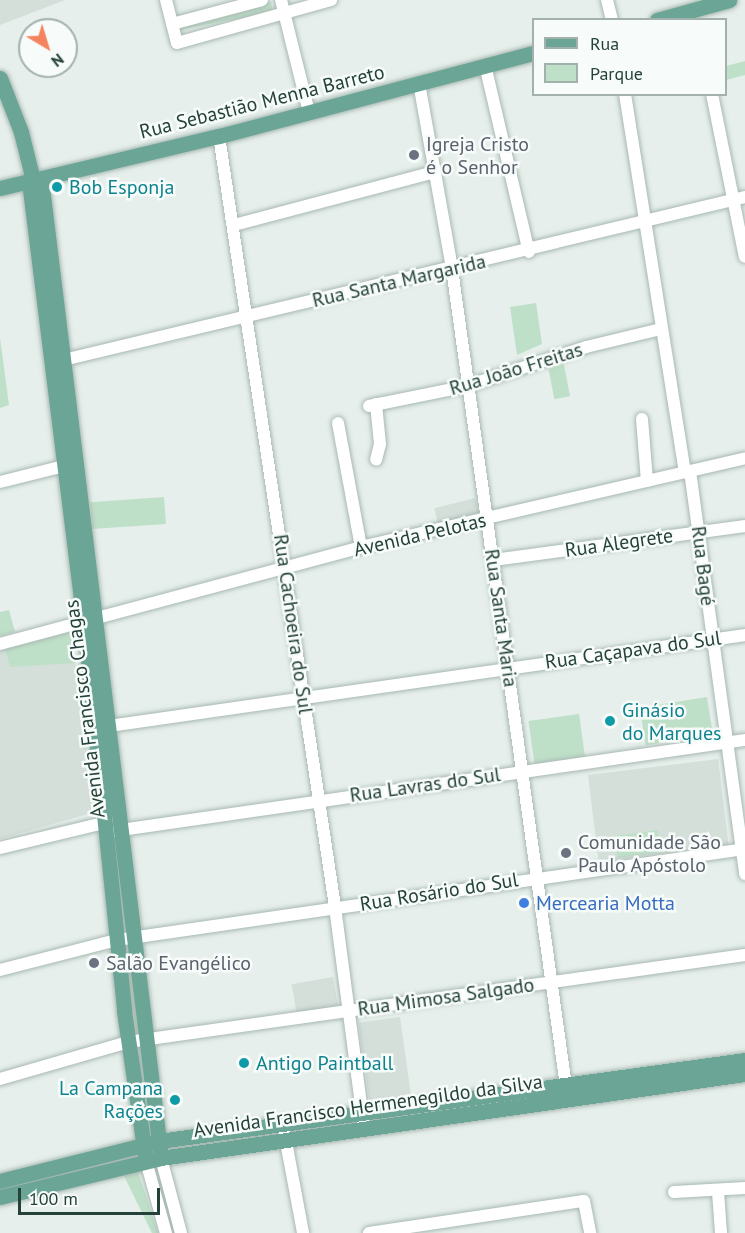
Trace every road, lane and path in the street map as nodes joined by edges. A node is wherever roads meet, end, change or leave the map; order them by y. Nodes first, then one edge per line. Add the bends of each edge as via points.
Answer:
1 (166, 0) edge
2 (262, 0) edge
3 (281, 0) edge
4 (331, 0) edge
5 (607, 0) edge
6 (729, 0) edge
7 (285, 13) junction
8 (696, 14) edge
9 (612, 18) edge
10 (670, 18) edge
11 (172, 24) junction
12 (532, 53) edge
13 (485, 65) junction
14 (0, 78) edge
15 (419, 83) junction
16 (625, 96) edge
17 (713, 96) edge
18 (309, 112) junction
19 (219, 136) junction
20 (434, 172) junction
21 (35, 180) junction
22 (0, 188) edge
23 (739, 199) edge
24 (645, 223) junction
25 (234, 225) junction
26 (529, 252) junction
27 (745, 257) edge
28 (452, 268) junction
29 (249, 317) junction
30 (661, 329) junction
31 (58, 361) junction
32 (467, 386) junction
33 (642, 419) dead end
34 (338, 423) dead end
35 (745, 458) edge
36 (376, 460) dead end
37 (71, 464) junction
38 (688, 471) junction
39 (0, 482) edge
40 (647, 482) junction
41 (487, 520) junction
42 (745, 526) edge
43 (698, 532) junction
44 (362, 547) junction
45 (494, 560) junction
46 (285, 567) junction
47 (90, 619) junction
48 (745, 635) edge
49 (712, 640) junction
50 (0, 644) edge
51 (508, 667) junction
52 (304, 695) junction
53 (101, 727) junction
54 (745, 740) edge
55 (727, 743) junction
56 (523, 770) junction
57 (319, 800) junction
58 (121, 825) junction
59 (104, 827) junction
60 (0, 848) edge
61 (744, 849) edge
62 (745, 874) edge
63 (537, 877) junction
64 (335, 907) junction
65 (134, 938) junction
66 (117, 940) junction
67 (745, 955) edge
68 (0, 970) edge
69 (552, 981) junction
70 (349, 1011) junction
71 (147, 1039) junction
72 (128, 1042) junction
73 (745, 1060) edge
74 (745, 1074) edge
75 (0, 1079) edge
76 (566, 1090) junction
77 (363, 1120) junction
78 (284, 1130) junction
79 (159, 1141) junction
80 (143, 1144) junction
81 (153, 1159) junction
82 (0, 1181) edge
83 (745, 1188) edge
84 (674, 1192) dead end
85 (717, 1192) junction
86 (0, 1197) edge
87 (415, 1229) edge
88 (166, 1233) edge
89 (181, 1233) edge
90 (303, 1233) edge
91 (369, 1233) edge
92 (590, 1233) edge
93 (721, 1233) edge

1 - 11 street
2 - 11 street
3 - 7 street
4 - 7 street
5 - 9 street
6 - 8 main road
7 - 11 street via 177,43
7 - 18 street
8 - 10 main road
12 - 13 main road, Rua Sebastião Menna Barreto
13 - 15 main road, Rua Sebastião Menna Barreto
13 - 26 street
14 - 21 main road, Avenida Francisco Chagas
15 - 18 main road, Rua Sebastião Menna Barreto
15 - 20 street, Rua Santa Maria
16 - 24 street, Rua Bagé
17 - 23 street
18 - 19 main road, Rua Sebastião Menna Barreto
19 - 21 main road, Rua Sebastião Menna Barreto
19 - 25 street, Rua Cachoeira do Sul
20 - 25 street
20 - 28 street, Rua Santa Maria
21 - 22 main road, Rua Sebastião Menna Barreto
21 - 31 main road, Avenida Francisco Chagas
23 - 24 street, Rua Santa Margarida
23 - 27 street
24 - 26 street, Rua Santa Margarida
24 - 30 street, Rua Bagé
25 - 29 street, Rua Cachoeira do Sul
26 - 28 street, Rua Santa Margarida
28 - 29 street, Rua Santa Margarida
28 - 32 street, Rua Santa Maria
29 - 31 street, Rua Santa Margarida
29 - 46 street, Rua Cachoeira do Sul
30 - 32 street, Rua João Freitas via 566,353
30 - 38 street, Rua Bagé
31 - 37 main road, Avenida Francisco Chagas
32 - 36 street, Rua João Freitas via 372,405 380,444
32 - 41 street, Rua Santa Maria
33 - 40 street
34 - 44 street
35 - 38 street, Avenida Pelotas
37 - 39 street
37 - 47 main road, Avenida Francisco Chagas
38 - 40 street, Avenida Pelotas
38 - 43 street, Rua Bagé
40 - 41 street, Avenida Pelotas
41 - 44 street, Avenida Pelotas
41 - 45 street, Rua Santa Maria
42 - 43 street, Rua Alegrete
43 - 45 street, Rua Alegrete
43 - 49 street, Rua Bagé
44 - 46 street, Avenida Pelotas
45 - 51 street, Rua Santa Maria
46 - 47 street, Avenida Pelotas
46 - 52 street, Rua Cachoeira do Sul
47 - 50 street, Avenida Pelotas
47 - 53 main road, Avenida Francisco Chagas
48 - 49 street, Rua Caçapava do Sul
49 - 51 street, Rua Caçapava do Sul
49 - 55 street, Rua Bagé
51 - 52 street, Rua Caçapava do Sul
51 - 56 street, Rua Santa Maria
52 - 53 street, Rua Caçapava do Sul
52 - 57 street, Rua Cachoeira do Sul
53 - 58 main road, Avenida Francisco Chagas
53 - 59 main road, Avenida Francisco Chagas
54 - 55 street, Rua Lavras do Sul
55 - 56 street, Rua Lavras do Sul
55 - 61 street, Rua Bagé
56 - 57 street, Rua Lavras do Sul
56 - 63 street, Rua Santa Maria
57 - 58 street, Rua Lavras do Sul
57 - 64 street, Rua Cachoeira do Sul
58 - 59 street, Rua Lavras do Sul
58 - 65 main road, Avenida Francisco Chagas
59 - 60 street, Rua Lavras do Sul
59 - 66 main road, Avenida Francisco Chagas
61 - 62 street, Rua Bagé
61 - 63 street, Rua Rosário do Sul
63 - 64 street, Rua Rosário do Sul
63 - 69 street, Rua Santa Maria
64 - 65 street, Rua Rosário do Sul
64 - 70 street, Rua Cachoeira do Sul
65 - 66 street, Rua Rosário do Sul
65 - 71 main road, Avenida Francisco Chagas
66 - 68 street, Rua Rosário do Sul
66 - 72 main road, Avenida Francisco Chagas
67 - 69 street, Rua Mimosa Salgado
69 - 70 street, Rua Mimosa Salgado
69 - 76 street, Rua Santa Maria
70 - 71 street, Rua Mimosa Salgado
70 - 77 street, Rua Cachoeira do Sul
71 - 72 street, Rua Mimosa Salgado
71 - 79 main road, Avenida Francisco Chagas
72 - 75 street, Rua Mimosa Salgado
72 - 80 main road, Avenida Francisco Chagas
73 - 76 main road, Avenida Francisco Hermenegildo da Silva
74 - 76 main road, Avenida Francisco Hermenegildo da Silva
76 - 77 main road, Avenida Francisco Hermenegildo da Silva
77 - 78 main road, Avenida Francisco Hermenegildo da Silva
78 - 79 main road, Avenida Francisco Hermenegildo da Silva
78 - 81 main road, Avenida Francisco Hermenegildo da Silva
78 - 90 street
79 - 80 main road, Avenida Francisco Hermenegildo da Silva
79 - 81 main road, Avenida Francisco Chagas
80 - 81 main road, Avenida Francisco Chagas
80 - 82 main road, Avenida Francisco Hermenegildo da Silva
81 - 86 main road, Avenida Francisco Hermenegildo da Silva
81 - 88 street, Avenida Francisco Chagas
81 - 89 street, Avenida Francisco Chagas
83 - 85 street
84 - 85 street
85 - 93 street
87 - 91 street
87 - 92 street via 584,1201

